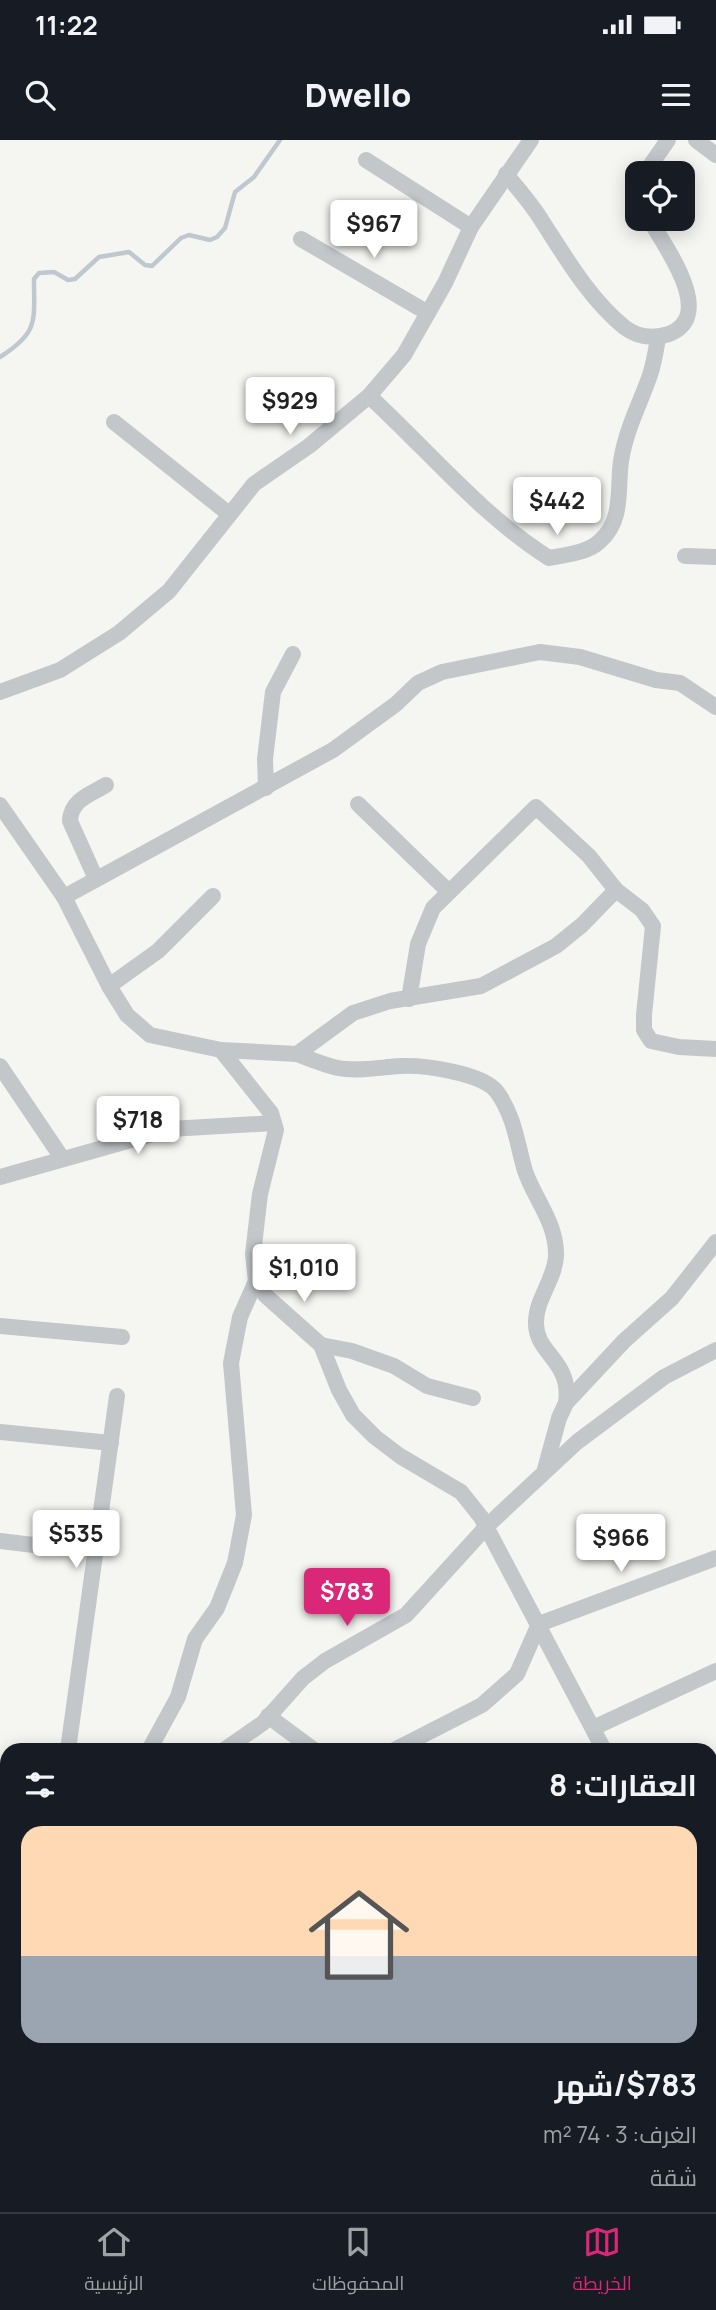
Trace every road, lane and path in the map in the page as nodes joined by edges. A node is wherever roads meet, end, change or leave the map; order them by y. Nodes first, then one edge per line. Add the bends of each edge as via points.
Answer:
1 (531, 140) edge
2 (668, 140) edge
3 (696, 140) edge
4 (716, 155) edge
5 (366, 160) dead end
6 (653, 161) edge
7 (506, 174) junction
8 (471, 227) junction
9 (656, 231) edge
10 (301, 239) dead end
11 (428, 313) junction
12 (658, 338) junction
13 (369, 396) junction
14 (114, 422) dead end
15 (229, 514) junction
16 (685, 555) dead end
17 (716, 557) edge
18 (293, 654) dead end
19 (0, 692) edge
20 (716, 708) edge
21 (106, 785) dead end
22 (266, 788) junction
23 (358, 804) dead end
24 (0, 805) edge
25 (96, 879) junction
26 (617, 890) junction
27 (449, 892) junction
28 (213, 896) dead end
29 (64, 897) junction
30 (109, 986) junction
31 (409, 999) junction
32 (716, 1049) edge
33 (222, 1050) junction
34 (298, 1054) junction
35 (0, 1066) edge
36 (274, 1123) junction
37 (62, 1158) junction
38 (0, 1177) edge
39 (716, 1242) edge
40 (256, 1281) junction
41 (0, 1326) edge
42 (121, 1337) dead end
43 (321, 1345) junction
44 (716, 1350) edge
45 (117, 1395) dead end
46 (473, 1398) dead end
47 (566, 1403) junction
48 (0, 1432) edge
49 (111, 1443) junction
50 (545, 1469) junction
51 (486, 1526) junction
52 (0, 1541) edge
53 (50, 1547) dead end
54 (716, 1558) edge
55 (540, 1624) junction
56 (716, 1671) edge
57 (268, 1716) junction
58 (593, 1728) junction
59 (69, 1743) edge
60 (153, 1743) edge
61 (236, 1743) edge
62 (305, 1743) edge
63 (408, 1743) edge
64 (600, 1743) edge

1 - 7 street
2 - 6 street
3 - 4 street
5 - 8 street
7 - 8 street
7 - 12 street via 604,307 625,328
8 - 11 street
9 - 12 street via 694,301 691,320 681,330
10 - 11 street
11 - 13 street via 404,355
12 - 13 street via 651,373 627,427 619,507 598,543 575,553 550,558 530,545
13 - 15 street via 254,484
14 - 15 street
15 - 19 street via 169,591 119,633 60,670
16 - 17 street
18 - 22 street via 273,692
20 - 22 street via 680,684 580,657 540,652 442,672 418,683 333,750
21 - 25 street via 71,811 70,821
22 - 25 street
23 - 27 street
24 - 29 street
25 - 29 street
26 - 27 street via 589,856 536,807
26 - 31 street via 556,946 491,981
26 - 32 street via 642,909 653,926 644,1030 651,1041
27 - 31 street via 425,923
28 - 30 street via 158,951
29 - 30 street
30 - 33 street via 127,1015 150,1035
31 - 34 street via 353,1013
33 - 34 street
33 - 36 street
34 - 47 street via 339,1068 439,1070 482,1080 495,1089 515,1127 525,1171 552,1227 556,1256 535,1325 566,1377
35 - 37 street
36 - 37 street via 170,1129
36 - 40 street via 274,1147 260,1194 253,1254
37 - 38 street
39 - 47 street via 672,1298
40 - 43 street via 265,1295
40 - 60 street via 240,1317 232,1363 244,1516 234,1563 216,1608 195,1639 173,1709
41 - 42 street
43 - 46 street via 394,1366 427,1386
43 - 51 street via 353,1415 400,1456 461,1492
44 - 50 street via 664,1377
45 - 49 street
47 - 50 street
48 - 49 street
49 - 59 street
50 - 51 street
51 - 55 street
51 - 57 street via 406,1615 325,1661
52 - 53 street
54 - 55 street
55 - 58 street
55 - 63 street via 517,1674 482,1705
56 - 58 street
57 - 61 street
57 - 62 street
58 - 64 street

